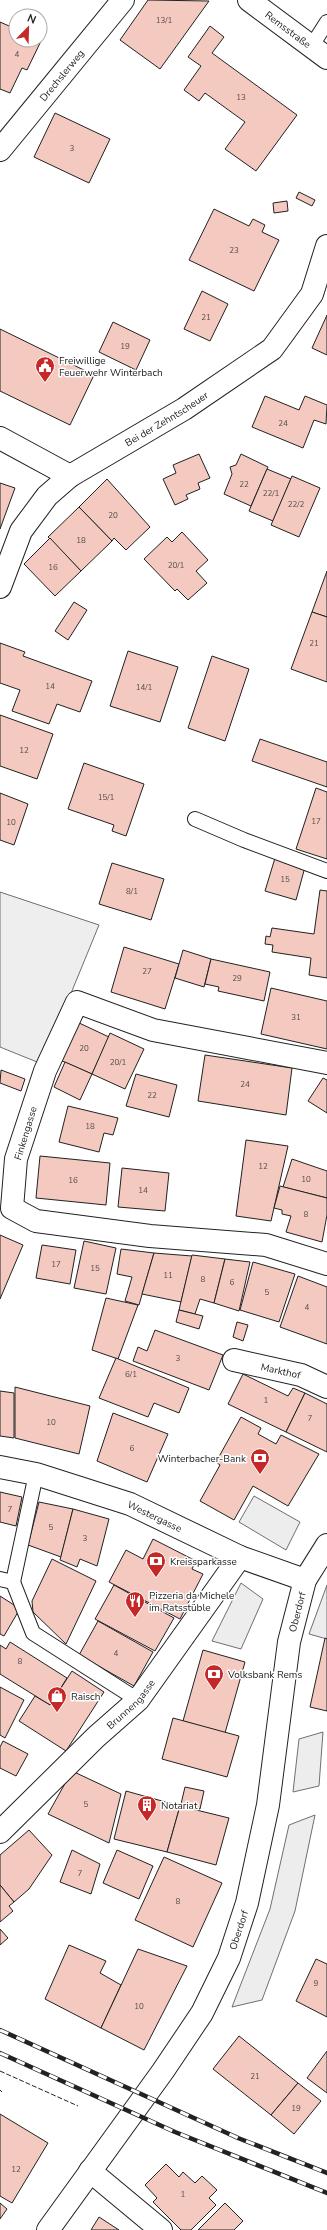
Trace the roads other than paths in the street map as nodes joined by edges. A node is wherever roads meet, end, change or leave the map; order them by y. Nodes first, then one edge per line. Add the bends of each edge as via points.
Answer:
1 (123, 0) edge
2 (249, 0) edge
3 (327, 22) edge
4 (319, 53) edge
5 (0, 150) edge
6 (327, 246) edge
7 (0, 438) edge
8 (70, 476) junction
9 (0, 586) edge
10 (195, 819) dead end
11 (327, 871) edge
12 (327, 1063) edge
13 (327, 1264) edge
14 (234, 1360) dead end
15 (327, 1387) edge
16 (0, 1467) edge
17 (36, 1474) junction
18 (327, 1545) edge
19 (240, 1557) junction
20 (7, 1580) edge
21 (305, 1580) junction
22 (138, 1700) junction
23 (0, 1832) edge
24 (90, 2171) junction
25 (48, 2230) edge
26 (161, 2230) edge

1 - 5 street, Drechslerweg
2 - 4 street, Remsstraße
3 - 4 lane
6 - 8 street, Bei der Zehntscheuer via 312,294 272,349 184,409
7 - 8 street
8 - 9 street, Bei der Zehntscheuer via 47,496 21,531
10 - 11 lane
12 - 13 street, Finkengasse via 153,1030 77,1002 45,1072 16,1158 12,1208 36,1221 150,1236 266,1245
14 - 15 street, Markthof via 301,1375
16 - 17 street, Westergasse
17 - 19 street, Westergasse via 130,1504
17 - 20 lane
18 - 21 street, Oberdorf
19 - 21 street, Westergasse
19 - 22 street, Brunnengasse
20 - 22 lane via 33,1633
21 - 24 street, Oberdorf via 289,1642 268,1805 258,1855 247,1902 229,1958 202,2013
22 - 23 street, Brunnengasse via 96,1737
24 - 25 street, Oberdorf
24 - 26 street

